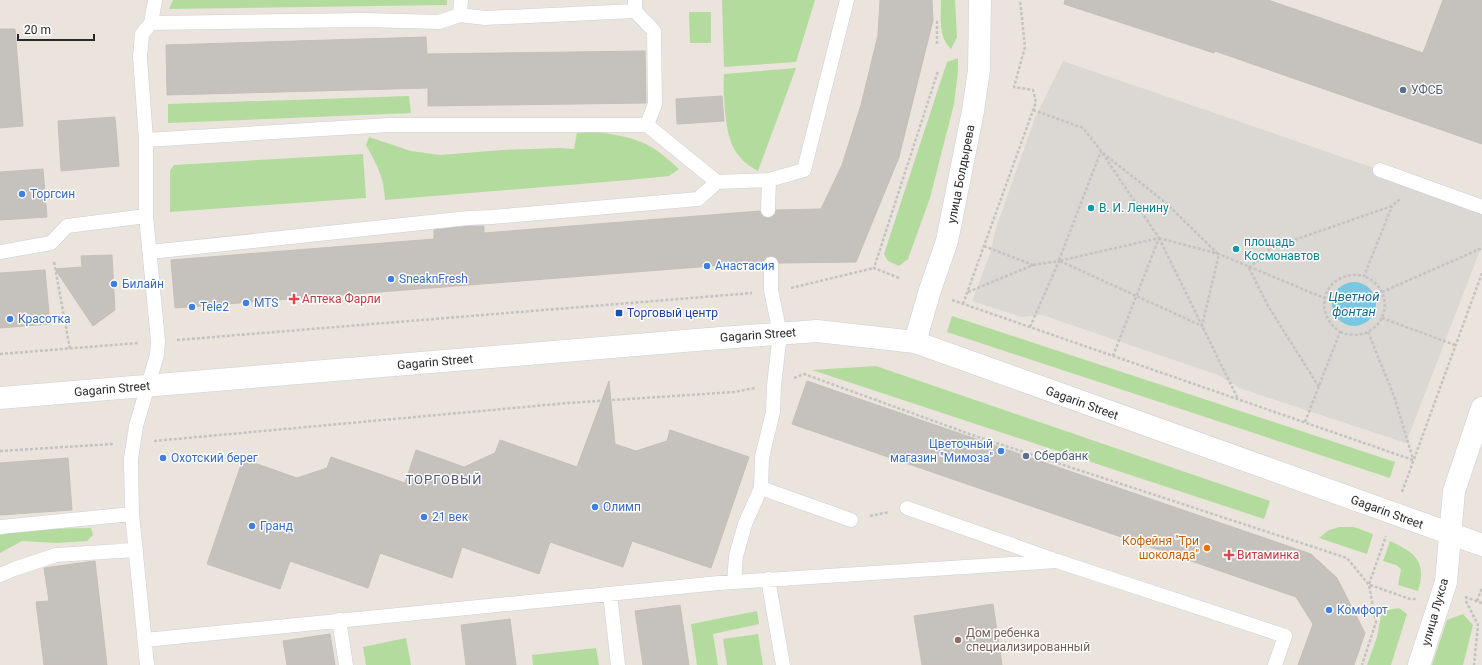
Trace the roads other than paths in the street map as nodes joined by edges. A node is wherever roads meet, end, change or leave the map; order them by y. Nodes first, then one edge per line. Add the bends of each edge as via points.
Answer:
1 (156, 0) edge
2 (461, 0) edge
3 (848, 0) edge
4 (980, 0) edge
5 (635, 5) edge
6 (460, 15) junction
7 (152, 23) junction
8 (647, 125) junction
9 (146, 140) junction
10 (1380, 170) dead end
11 (769, 180) junction
12 (717, 182) junction
13 (1482, 207) edge
14 (768, 210) dead end
15 (146, 216) junction
16 (0, 252) edge
17 (150, 252) junction
18 (771, 264) dead end
19 (780, 334) junction
20 (915, 342) junction
21 (148, 386) junction
22 (0, 398) edge
23 (1482, 408) edge
24 (761, 488) junction
25 (907, 508) road end
26 (132, 514) junction
27 (851, 520) road end
28 (0, 527) edge
29 (1450, 534) junction
30 (1482, 545) edge
31 (136, 550) junction
32 (1057, 561) junction
33 (0, 575) edge
34 (768, 579) junction
35 (734, 582) junction
36 (610, 594) junction
37 (340, 620) junction
38 (144, 640) junction
39 (147, 665) edge
40 (346, 665) edge
41 (618, 665) edge
42 (783, 665) edge
43 (1275, 665) edge
44 (1419, 665) edge

1 - 7 lane
2 - 6 lane
3 - 11 lane via 804,170
4 - 20 main road, улица Болдырева via 979,70 973,111 947,241
5 - 6 lane via 485,18
5 - 8 lane via 654,31 655,104
6 - 7 lane via 439,22 365,20
7 - 9 lane via 142,34 140,57
8 - 9 lane via 389,125
8 - 12 lane
9 - 15 lane
10 - 13 lane
11 - 12 lane
11 - 14 lane
12 - 17 lane via 698,199 468,218
15 - 16 lane via 67,226 51,243
15 - 17 lane
17 - 21 lane via 158,341 157,355
18 - 19 lane via 771,290
19 - 20 main road, Gagarin Street via 817,331
19 - 21 main road, Gagarin Street
19 - 24 lane via 773,412 762,457
20 - 29 main road, Gagarin Street
21 - 22 main road, Gagarin Street
21 - 26 lane via 132,443
23 - 29 main road, улица Лукса via 1454,491
24 - 27 lane
24 - 35 lane via 745,524 736,556
25 - 32 lane
26 - 28 lane
26 - 31 lane
29 - 30 main road, Gagarin Street
29 - 44 main road, улица Лукса via 1446,582
31 - 33 lane via 56,555
31 - 38 lane
32 - 34 lane
32 - 43 lane via 1285,636
34 - 35 lane
34 - 42 lane
35 - 36 lane
36 - 37 lane
36 - 41 lane
37 - 38 lane
37 - 40 lane
38 - 39 lane

